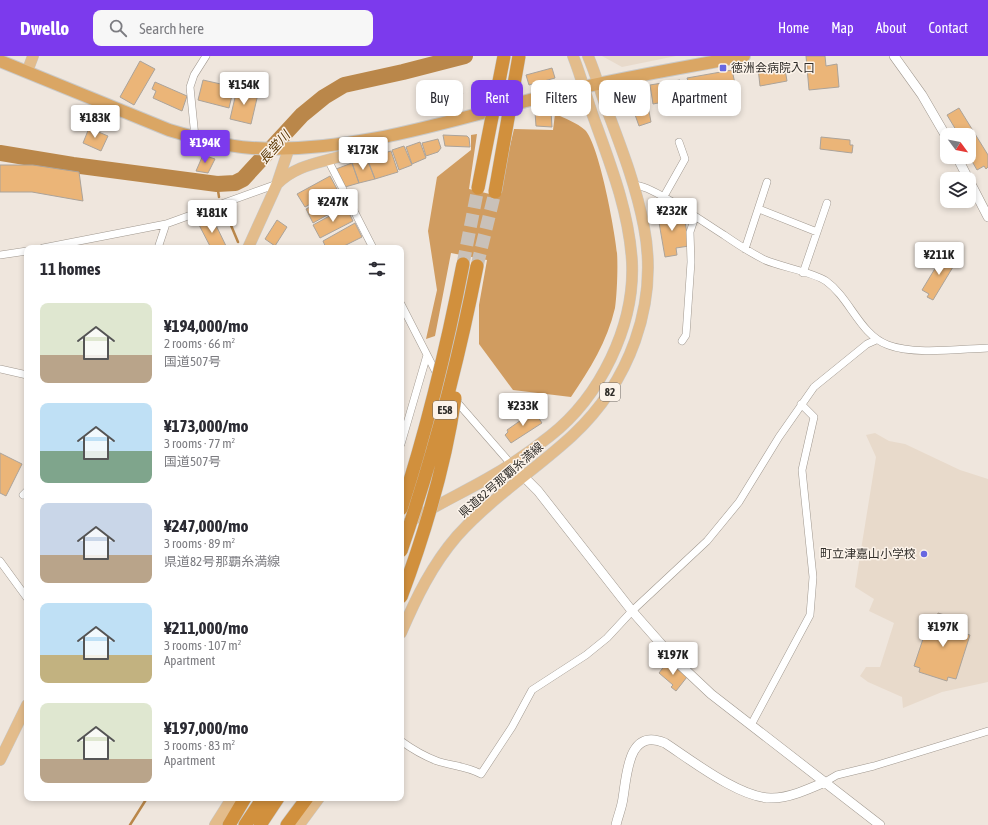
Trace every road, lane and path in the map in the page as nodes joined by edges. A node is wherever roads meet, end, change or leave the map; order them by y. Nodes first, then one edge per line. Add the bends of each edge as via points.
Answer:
1 (33, 56) edge
2 (206, 56) edge
3 (504, 56) edge
4 (519, 56) edge
5 (573, 56) edge
6 (588, 56) edge
7 (744, 56) edge
8 (894, 56) edge
9 (0, 61) edge
10 (26, 72) junction
11 (582, 80) edge
12 (598, 85) junction
13 (591, 86) edge
14 (531, 101) edge
15 (591, 109) edge
16 (941, 128) edge
17 (195, 137) junction
18 (379, 137) junction
19 (679, 142) dead end
20 (288, 148) junction
21 (328, 160) junction
22 (961, 164) edge
23 (767, 182) dead end
24 (277, 184) junction
25 (634, 185) junction
26 (478, 188) tunnel mouth
27 (495, 192) tunnel mouth
28 (663, 198) junction
29 (827, 203) dead end
30 (759, 209) junction
31 (695, 217) junction
32 (988, 217) edge
33 (166, 224) junction
34 (817, 232) junction
35 (58, 245) edge
36 (159, 245) edge
37 (249, 245) edge
38 (370, 245) edge
39 (745, 248) junction
40 (24, 251) edge
41 (0, 255) edge
42 (463, 264) tunnel mouth
43 (477, 266) tunnel mouth
44 (803, 273) junction
45 (404, 310) edge
46 (451, 327) junction
47 (465, 327) junction
48 (876, 340) junction
49 (682, 341) dead end
50 (988, 348) edge
51 (427, 355) junction
52 (0, 369) edge
53 (24, 375) edge
54 (801, 404) junction
55 (404, 434) edge
56 (511, 464) junction
57 (404, 471) edge
58 (524, 476) junction
59 (404, 500) edge
60 (404, 526) edge
61 (404, 542) edge
62 (0, 561) edge
63 (404, 588) edge
64 (24, 594) edge
65 (632, 611) junction
66 (404, 627) edge
67 (24, 710) edge
68 (751, 725) junction
69 (988, 731) edge
70 (404, 743) edge
71 (4, 744) edge
72 (0, 760) edge
73 (825, 782) junction
74 (230, 801) edge
75 (243, 801) edge
76 (261, 801) edge
77 (276, 801) edge
78 (305, 801) edge
79 (317, 801) edge
80 (215, 825) edge
81 (229, 825) edge
82 (245, 825) edge
83 (260, 825) edge
84 (287, 825) edge
85 (299, 825) edge
86 (616, 825) edge
87 (880, 825) edge

1 - 10 main road
2 - 17 street via 190,87
3 - 26 highway, bridge
4 - 27 highway, bridge
5 - 11 main road, 県道82号那覇糸満線 / 82
6 - 12 main road, 県道82号那覇糸満線 / 82
7 - 12 highway
8 - 16 street via 922,95
9 - 10 highway
10 - 17 highway via 169,130
12 - 13 highway
12 - 25 main road, 県道82号那覇糸満線 / 82
14 - 18 highway
15 - 56 main road, 県道82号那覇糸満線 / 82 via 624,212 632,263 630,295 613,352 596,385 563,425
17 - 20 highway via 251,148
18 - 20 highway
18 - 21 main road via 354,152
19 - 28 street via 685,159
20 - 24 main road
21 - 24 main road via 292,171
21 - 38 street
22 - 32 street
23 - 30 street
24 - 33 street
24 - 37 main road
25 - 28 street via 640,185
25 - 58 main road, 県道82号那覇糸満線 / 82 via 644,228 647,267 643,315 633,349 620,377 600,406 573,435
28 - 31 street
29 - 34 street
30 - 34 street
30 - 39 street
31 - 39 street
31 - 49 street via 690,232 691,262 686,334
33 - 35 street
33 - 36 street
34 - 44 street
39 - 44 street via 766,260
40 - 41 street
42 - 46 highway, E58, bridge
43 - 47 highway, E58, bridge
44 - 48 street via 825,280
45 - 51 street
46 - 57 highway, bridge
46 - 59 highway, E58, bridge
47 - 61 highway, E58, bridge via 423,488
47 - 63 highway, bridge via 448,442 436,490
48 - 50 street via 906,350
48 - 54 street via 829,373
51 - 55 street
51 - 56 street via 443,386
52 - 53 street
54 - 65 street via 730,514 707,541
54 - 68 street via 814,417 802,470 813,577 810,615
56 - 58 street
56 - 60 main road, 県道82号那覇糸満線 / 82
58 - 65 street
58 - 66 main road, 県道82号那覇糸満線 / 82 via 478,515 457,537 426,579
62 - 64 street
65 - 68 street via 677,662 711,694
65 - 70 street via 607,638 586,655 532,690 512,727 481,774 472,769 430,758
67 - 71 main road
68 - 73 street
69 - 73 street via 837,776
71 - 72 main road
73 - 86 street via 797,793 772,798 762,796 739,790 665,743 648,740 640,743 634,750 626,768
73 - 87 street
74 - 80 main road
75 - 81 highway
76 - 82 highway
77 - 83 highway
78 - 84 highway
79 - 85 main road

